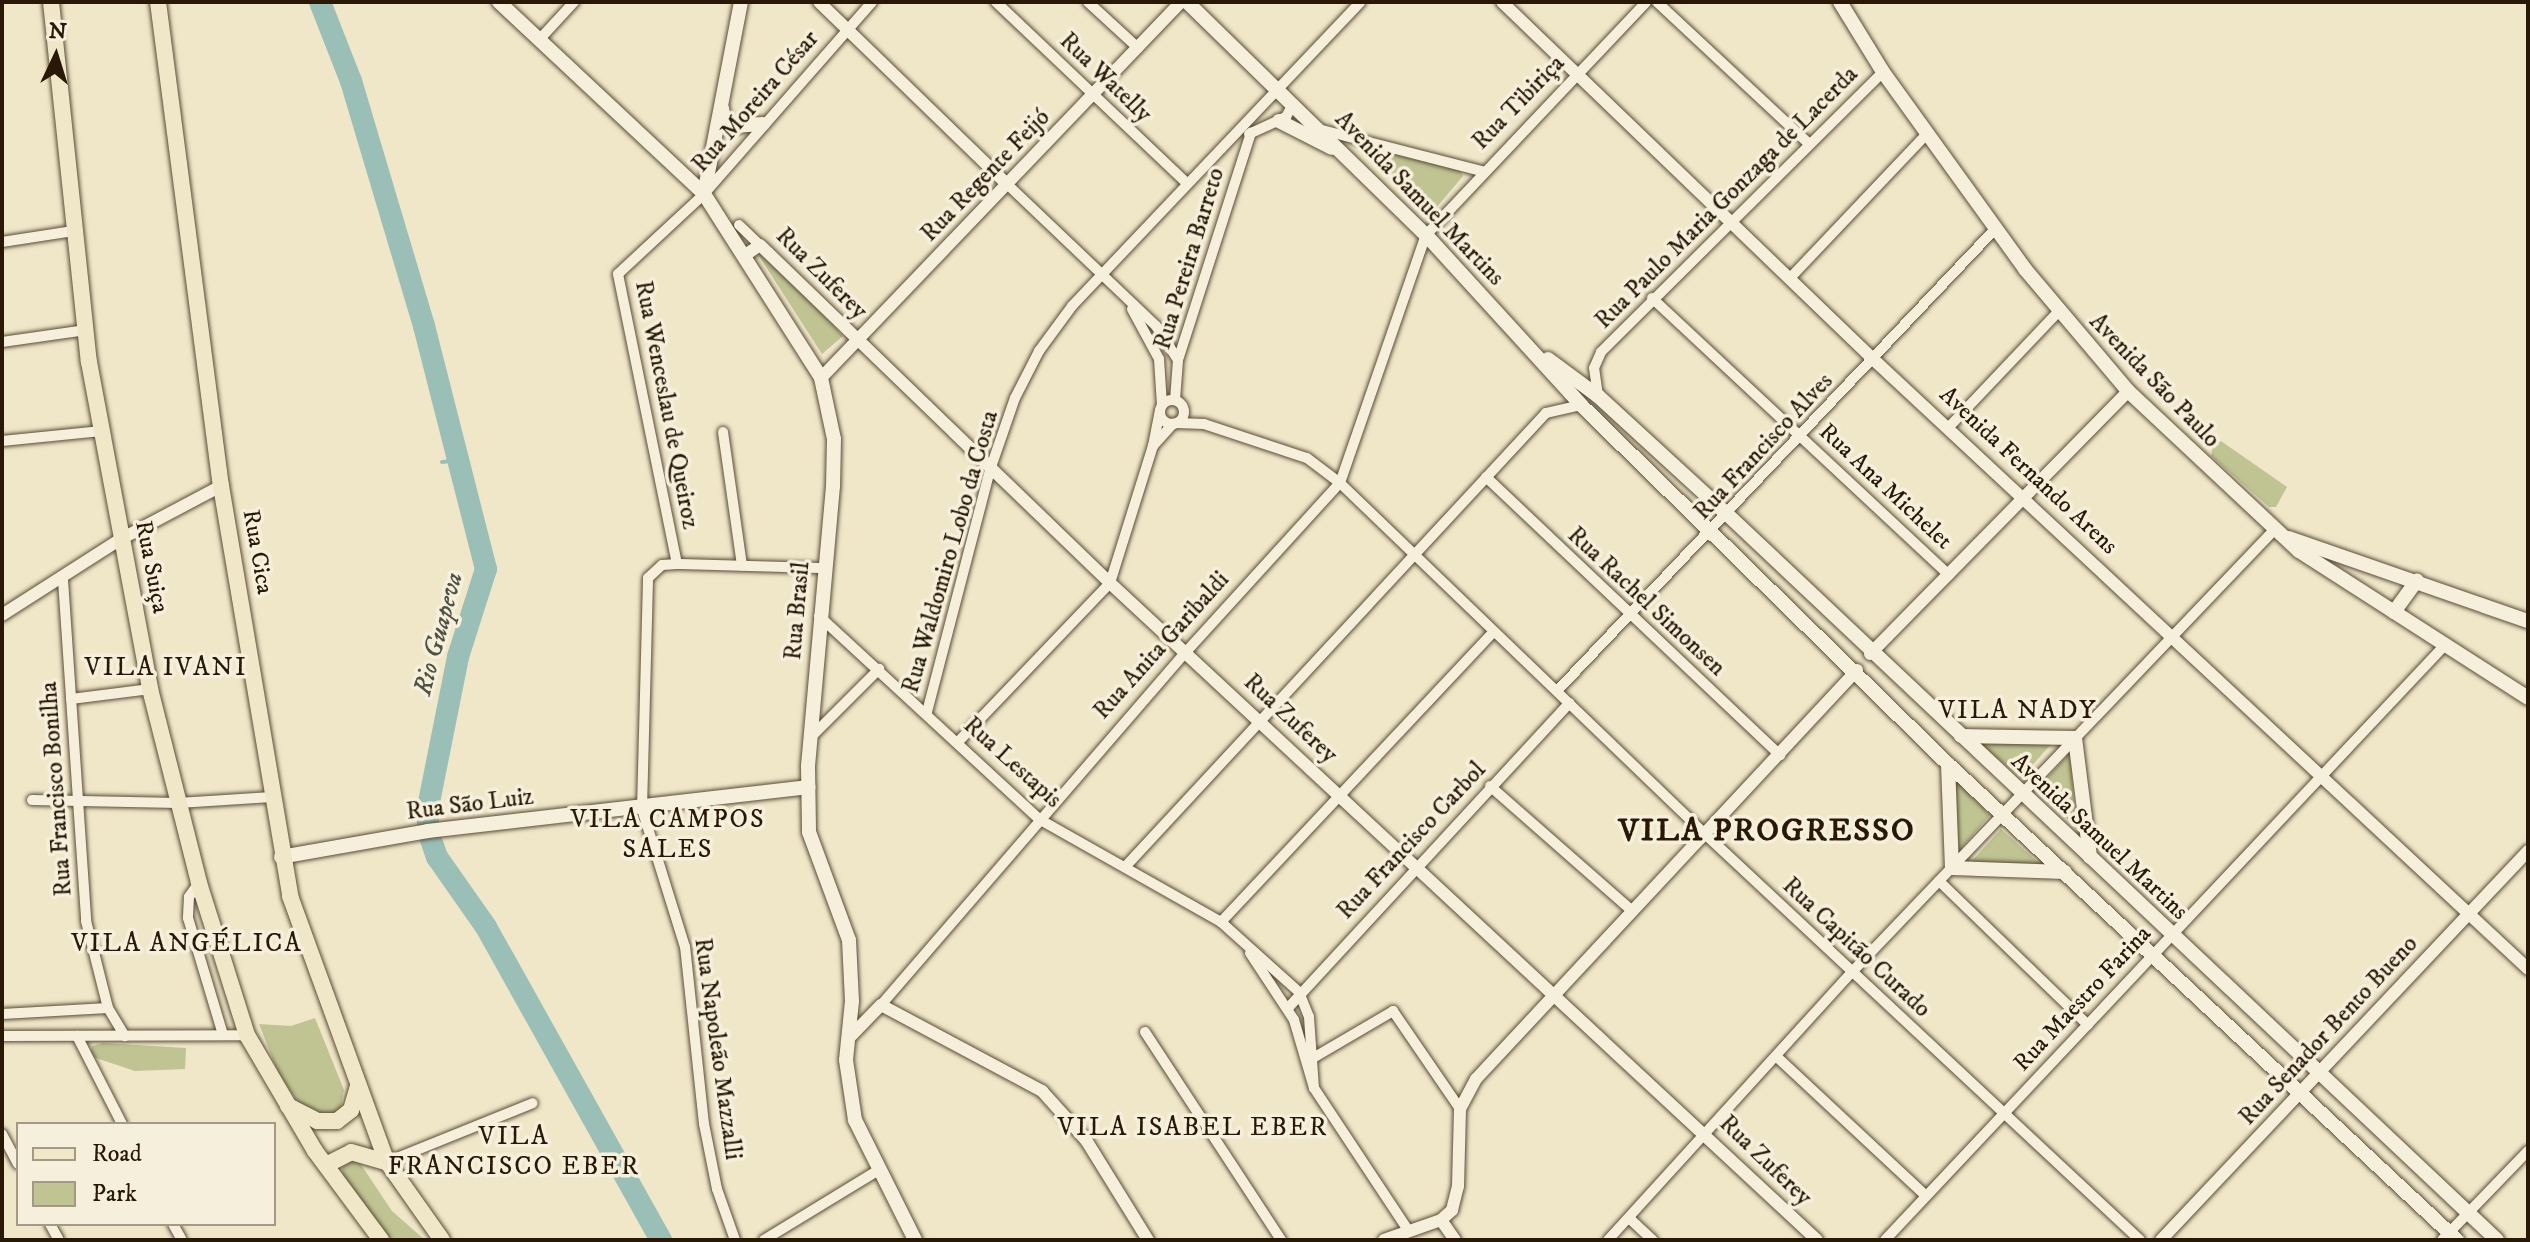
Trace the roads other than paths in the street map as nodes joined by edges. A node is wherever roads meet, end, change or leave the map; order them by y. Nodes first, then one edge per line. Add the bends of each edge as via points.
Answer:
1 (51, 2) edge
2 (158, 2) edge
3 (499, 2) edge
4 (574, 2) edge
5 (741, 2) edge
6 (819, 2) edge
7 (872, 2) edge
8 (996, 2) edge
9 (1088, 2) edge
10 (1184, 2) edge
11 (1360, 2) edge
12 (1502, 2) edge
13 (1646, 2) edge
14 (1657, 2) edge
15 (1840, 2) edge
16 (846, 28) junction
17 (539, 40) junction
18 (1138, 48) junction
19 (1576, 72) junction
20 (1883, 72) junction
21 (1281, 88) junction
22 (1094, 95) junction
23 (722, 103) junction
24 (1264, 103) junction
25 (1293, 104) junction
26 (1276, 122) junction
27 (763, 124) junction
28 (1322, 130) junction
29 (1251, 132) junction
30 (1926, 135) junction
31 (1807, 142) junction
32 (1226, 146) junction
33 (1332, 148) junction
34 (1482, 171) junction
35 (1187, 183) junction
36 (1008, 185) junction
37 (704, 194) junction
38 (1730, 218) junction
39 (739, 225) dead end
40 (1996, 228) junction
41 (73, 231) junction
42 (1426, 235) junction
43 (2, 242) edge
44 (760, 245) junction
45 (744, 256) junction
46 (1792, 276) junction
47 (1100, 278) junction
48 (1652, 298) junction
49 (1128, 304) junction
50 (2058, 312) junction
51 (86, 330) junction
52 (1525, 341) junction
53 (2, 342) edge
54 (857, 342) junction
55 (1873, 359) junction
56 (1178, 360) junction
57 (821, 378) junction
58 (2128, 391) junction
59 (1598, 396) junction
60 (1179, 403) junction
61 (1581, 405) junction
62 (1161, 407) junction
63 (1175, 423) junction
64 (1204, 424) junction
65 (1948, 428) junction
66 (102, 431) junction
67 (723, 432) dead end
68 (1801, 437) junction
69 (2, 441) edge
70 (1153, 446) junction
71 (990, 470) junction
72 (1486, 477) junction
73 (1340, 483) junction
74 (221, 486) junction
75 (2024, 498) junction
76 (1728, 515) junction
77 (2276, 528) junction
78 (1713, 532) junction
79 (2289, 538) junction
80 (121, 539) junction
81 (1415, 556) junction
82 (677, 564) junction
83 (742, 566) junction
84 (823, 568) junction
85 (1949, 575) junction
86 (63, 580) junction
87 (2417, 580) junction
88 (1110, 583) junction
89 (2394, 612) junction
90 (2, 615) edge
91 (819, 616) junction
92 (1632, 616) junction
93 (2528, 621) edge
94 (1493, 632) junction
95 (2175, 636) junction
96 (2443, 647) junction
97 (1186, 652) junction
98 (1870, 654) junction
99 (879, 669) junction
100 (1857, 670) junction
101 (150, 689) junction
102 (1557, 691) junction
103 (2528, 698) edge
104 (71, 699) junction
105 (1569, 703) junction
106 (927, 712) junction
107 (1261, 723) junction
108 (1961, 736) junction
109 (810, 738) junction
110 (2075, 738) junction
111 (958, 742) junction
112 (1780, 755) junction
113 (1948, 764) junction
114 (2321, 774) junction
115 (1490, 786) junction
116 (808, 787) junction
117 (2022, 793) junction
118 (1339, 794) junction
119 (272, 797) junction
120 (32, 800) dead end
121 (79, 801) junction
122 (178, 803) junction
123 (642, 809) junction
124 (2002, 815) junction
125 (1039, 819) junction
126 (1705, 834) junction
127 (2528, 851) edge
128 (281, 857) junction
129 (2090, 857) junction
130 (1418, 866) junction
131 (1125, 867) junction
132 (1952, 868) junction
133 (2065, 872) junction
134 (1939, 881) junction
135 (199, 883) junction
136 (1631, 910) junction
137 (2469, 914) junction
138 (1221, 922) junction
139 (2170, 935) junction
140 (1239, 938) junction
141 (2153, 954) junction
142 (2528, 969) edge
143 (1852, 972) junction
144 (1299, 992) junction
145 (1553, 993) junction
146 (881, 1005) junction
147 (108, 1008) junction
148 (1288, 1008) junction
149 (2, 1014) edge
150 (2088, 1025) junction
151 (1145, 1032) dead end
152 (223, 1035) junction
153 (247, 1035) junction
154 (2, 1036) edge
155 (77, 1036) junction
156 (125, 1036) junction
157 (848, 1039) junction
158 (1777, 1057) junction
159 (1313, 1058) junction
160 (2320, 1075) junction
161 (1314, 1088) junction
162 (358, 1094) junction
163 (2301, 1095) junction
164 (533, 1103) dead end
165 (1460, 1109) junction
166 (291, 1112) junction
167 (2003, 1114) junction
168 (121, 1122) edge
169 (1704, 1133) junction
170 (2, 1134) edge
171 (2528, 1151) edge
172 (16, 1160) edge
173 (387, 1162) junction
174 (326, 1165) junction
175 (877, 1171) junction
176 (1925, 1195) junction
177 (2468, 1213) junction
178 (1629, 1218) junction
179 (1441, 1220) junction
180 (1408, 1230) junction
181 (2450, 1237) edge
182 (381, 1240) edge
183 (442, 1240) edge
184 (735, 1240) edge
185 (764, 1240) edge
186 (915, 1240) edge
187 (1148, 1240) edge
188 (1281, 1240) edge
189 (1384, 1240) edge
190 (1455, 1240) edge
191 (1608, 1240) edge
192 (1653, 1240) edge
193 (1817, 1240) edge
194 (1885, 1240) edge
195 (2140, 1240) edge
196 (2161, 1240) edge
197 (2497, 1240) edge

1 - 41 main road, Rua Suiça
2 - 74 main road, Rua Cica
3 - 17 main road
4 - 17 street
5 - 23 main road
6 - 16 street
7 - 16 street, Rua Moreira César
8 - 22 street, Rua Watelly
9 - 18 street
10 - 18 street, Rua Regente Feijó
10 - 21 main road, Avenida Samuel Martins
11 - 21 street, Rua Waldomiro Lobo da Costa
12 - 19 street, Avenida Fernando Arens
13 - 19 street, Rua Tibiriça
14 - 31 street
15 - 20 main road, Avenida São Paulo
16 - 27 street, Rua Moreira César
16 - 36 street
17 - 37 main road
18 - 22 street, Rua Regente Feijó
19 - 34 street, Rua Tibiriça
19 - 38 street, Avenida Fernando Arens
20 - 30 main road, Avenida São Paulo
20 - 31 street, Rua Paulo Maria Gonzaga de Lacerda
21 - 24 street, Rua Waldomiro Lobo da Costa
21 - 25 main road, Avenida Samuel Martins
22 - 35 street, Rua Watelly
22 - 36 street, Rua Regente Feijó
23 - 27 main road via 724,118 733,126
23 - 37 main road
24 - 26 street
24 - 32 street, Rua Waldomiro Lobo da Costa
25 - 26 street, Rua Waldomiro Lobo da Costa
25 - 28 main road, Avenida Samuel Martins
26 - 29 street, Rua Waldomiro Lobo da Costa
26 - 33 main road
27 - 37 street, Rua Moreira César
28 - 33 main road, Avenida Samuel Martins
28 - 34 street
29 - 32 street, Rua Waldomiro Lobo da Costa
29 - 56 street, Rua Pereira Barreto
30 - 40 main road, Avenida São Paulo
30 - 46 street
31 - 38 street, Rua Paulo Maria Gonzaga de Lacerda
32 - 35 street, Rua Waldomiro Lobo da Costa
33 - 42 main road, Avenida Samuel Martins
34 - 42 street, Rua Tibiriça
35 - 47 street, Rua Waldomiro Lobo da Costa
36 - 47 street
36 - 54 street, Rua Regente Feijó
37 - 45 main road, Rua Brasil
37 - 82 street, Rua Wenceslau de Queiroz via 618,274
38 - 46 street, Avenida Fernando Arens
38 - 48 street, Rua Paulo Maria Gonzaga de Lacerda
39 - 44 street, Rua Zuferey
40 - 50 main road, Avenida São Paulo
40 - 55 street, Rua Francisco Alves
41 - 43 street
41 - 51 main road, Rua Suiça
42 - 52 main road, Avenida Samuel Martins
42 - 73 street, Rua Anita Garibaldi
44 - 45 street
44 - 54 street, Rua Zuferey
45 - 57 main road, Rua Brasil
46 - 55 street, Avenida Fernando Arens
47 - 49 street
47 - 71 street, Rua Waldomiro Lobo da Costa via 1039,351 1015,398
48 - 59 street, Rua Paulo Maria Gonzaga de Lacerda via 1601,352 1594,368
48 - 68 street, Rua Ana Michelet
49 - 56 street via 1156,326
49 - 62 street via 1159,359
50 - 58 main road, Avenida São Paulo
50 - 65 street
51 - 53 street
51 - 66 main road, Rua Suiça
52 - 59 main road, Avenida Samuel Martins
52 - 61 main road, Avenida Samuel Martins
54 - 57 street, Rua Regente Feijó
54 - 71 street, Rua Zuferey
55 - 65 street, Avenida Fernando Arens
55 - 68 street, Rua Francisco Alves
56 - 60 street, Rua Pereira Barreto
57 - 84 main road, Rua Brasil via 834,439
58 - 75 street
58 - 77 main road, Avenida São Paulo
59 - 61 main road
59 - 76 main road, Avenida Samuel Martins
60 - 62 street
60 - 63 street, Rua Pereira Barreto
60 - 64 street
61 - 72 street via 1546,413
61 - 78 main road, Avenida Samuel Martins
62 - 63 street via 1162,418
62 - 70 street
63 - 64 street
63 - 70 street
64 - 73 street, Rua Capitão Curado via 1307,458
65 - 75 street, Avenida Fernando Arens
66 - 69 street
66 - 80 main road, Rua Suiça
67 - 83 street
68 - 76 street, Rua Francisco Alves
68 - 85 street, Rua Ana Michelet
70 - 88 street
71 - 88 street, Rua Zuferey
71 - 106 street, Rua Waldomiro Lobo da Costa
72 - 81 street
72 - 92 street, Rua Rachel Simonsen
73 - 81 street, Rua Capitão Curado
73 - 97 street, Rua Anita Garibaldi
74 - 80 street
74 - 119 main road, Rua Cica
75 - 85 street
75 - 95 street, Avenida Fernando Arens
76 - 78 street, Rua Francisco Alves
76 - 98 main road, Avenida Samuel Martins
77 - 79 main road, Avenida São Paulo
77 - 95 street
78 - 92 street, Rua Francisco Alves
78 - 100 main road, Avenida Samuel Martins
79 - 87 main road
79 - 89 main road, Avenida São Paulo via 2299,551
80 - 86 street
80 - 101 main road, Rua Suiça
81 - 94 street, Rua Capitão Curado
81 - 107 street
82 - 83 street
82 - 123 street, Rua Napoleão Mazzalli via 662,565 648,578
83 - 84 street
84 - 91 main road, Rua Brasil
85 - 98 street
86 - 90 street
86 - 104 street, Rua Francisco Bonilha
87 - 89 main road
87 - 93 main road
88 - 97 street, Rua Zuferey
88 - 111 street
89 - 96 main road, Avenida São Paulo
91 - 99 street, Rua Lestapis
91 - 109 main road, Rua Brasil
92 - 102 street, Rua Francisco Alves
92 - 112 street, Rua Rachel Simonsen
94 - 102 street, Rua Capitão Curado
94 - 118 street
95 - 110 street
95 - 114 street, Avenida Fernando Arens
96 - 103 main road, Avenida São Paulo
96 - 114 street, Rua Maestro Farina
97 - 107 street, Rua Zuferey
97 - 125 street, Rua Anita Garibaldi
98 - 108 main road, Avenida Samuel Martins
99 - 106 street, Rua Lestapis
99 - 109 street
100 - 112 street
100 - 113 main road, Avenida Samuel Martins
101 - 104 street
101 - 122 main road, Rua Suiça
102 - 105 street, Rua Capitão Curado
104 - 121 street, Rua Francisco Bonilha
105 - 115 street, Rua Francisco Carbol
105 - 126 street, Rua Capitão Curado
106 - 111 street, Rua Lestapis
107 - 118 street, Rua Zuferey
107 - 131 street
108 - 110 main road
108 - 117 main road, Avenida Samuel Martins
109 - 116 main road, Rua Brasil
110 - 117 street
110 - 129 main road
111 - 125 street, Rua Lestapis
112 - 126 street
113 - 124 main road, Avenida Samuel Martins
113 - 132 main road
114 - 137 street, Avenida Fernando Arens
114 - 139 street, Rua Maestro Farina
115 - 130 street, Rua Francisco Carbol
115 - 136 street
116 - 123 main road, Rua São Luiz
116 - 157 main road, Rua Brasil via 809,832 849,940
117 - 124 street
117 - 129 main road, Avenida Samuel Martins
118 - 130 street, Rua Zuferey
118 - 138 street
119 - 122 street
119 - 128 main road, Rua Cica
120 - 121 street
121 - 122 street
121 - 147 street, Rua Francisco Bonilha via 86,921
122 - 135 main road, Rua Suiça
123 - 128 main road, Rua São Luiz via 442,829
123 - 184 street, Rua Napoleão Mazzalli via 685,947 704,1124 717,1189
124 - 132 street
124 - 133 main road, Avenida Samuel Martins
125 - 131 street, Rua Lestapis
125 - 146 street, Rua Anita Garibaldi
126 - 136 street
126 - 143 street, Rua Capitão Curado
127 - 137 street, Rua Senador Bento Bueno
128 - 162 main road, Rua Cica
129 - 139 main road, Avenida Samuel Martins
130 - 144 street, Rua Francisco Carbol
130 - 145 street, Rua Zuferey
131 - 138 street, Rua Lestapis
132 - 133 main road
132 - 134 street
133 - 141 main road, Avenida Samuel Martins
134 - 143 street
134 - 150 street
135 - 152 street via 189,897 188,918
135 - 153 main road, Rua Suiça
136 - 145 street
137 - 142 street, Avenida Fernando Arens
137 - 160 street, Rua Senador Bento Bueno
138 - 140 street, Rua Lestapis
139 - 141 street, Rua Maestro Farina
139 - 160 main road, Avenida Samuel Martins
140 - 144 street, Rua Lestapis
140 - 148 street, Rua Lestapis
141 - 150 street, Rua Maestro Farina
141 - 163 main road, Avenida Samuel Martins
143 - 158 street
143 - 167 street, Rua Capitão Curado
144 - 148 street, Rua Francisco Carbol
144 - 159 street
145 - 165 street via 1476,1079
145 - 169 street, Rua Zuferey
146 - 157 street, Rua Anita Garibaldi
146 - 187 street via 1042,1091 1086,1140
147 - 149 street
147 - 156 street, Rua Francisco Bonilha
148 - 161 street, Rua Lestapis
150 - 167 street, Rua Maestro Farina
151 - 188 street
152 - 153 street
152 - 156 street
153 - 166 main road, Rua Suiça
154 - 155 street
155 - 156 street
155 - 168 street
157 - 175 main road, Rua Brasil via 855,1120
158 - 169 street
158 - 176 street
159 - 161 street
159 - 165 street via 1393,1011
160 - 163 street, Rua Senador Bento Bueno
160 - 177 main road, Avenida Samuel Martins
161 - 180 street, Rua Lestapis
162 - 166 main road via 347,1117 337,1121
162 - 173 main road, Rua Cica
163 - 181 main road, Avenida Samuel Martins
163 - 196 street, Rua Senador Bento Bueno
164 - 173 street
165 - 179 street via 1458,1186 1452,1210
166 - 174 main road, Rua Suiça
167 - 176 street, Rua Maestro Farina
167 - 195 street, Rua Capitão Curado
169 - 178 street
169 - 193 street, Rua Zuferey
170 - 172 street
171 - 177 street
173 - 174 main road via 351,1152
173 - 183 main road, Rua Cica
174 - 182 main road, Rua Suiça
175 - 185 street
175 - 186 main road, Rua Brasil
176 - 194 street, Rua Maestro Farina
177 - 181 street
177 - 197 main road, Avenida Samuel Martins
178 - 191 street
178 - 192 street
179 - 180 street
179 - 190 street
180 - 189 street

